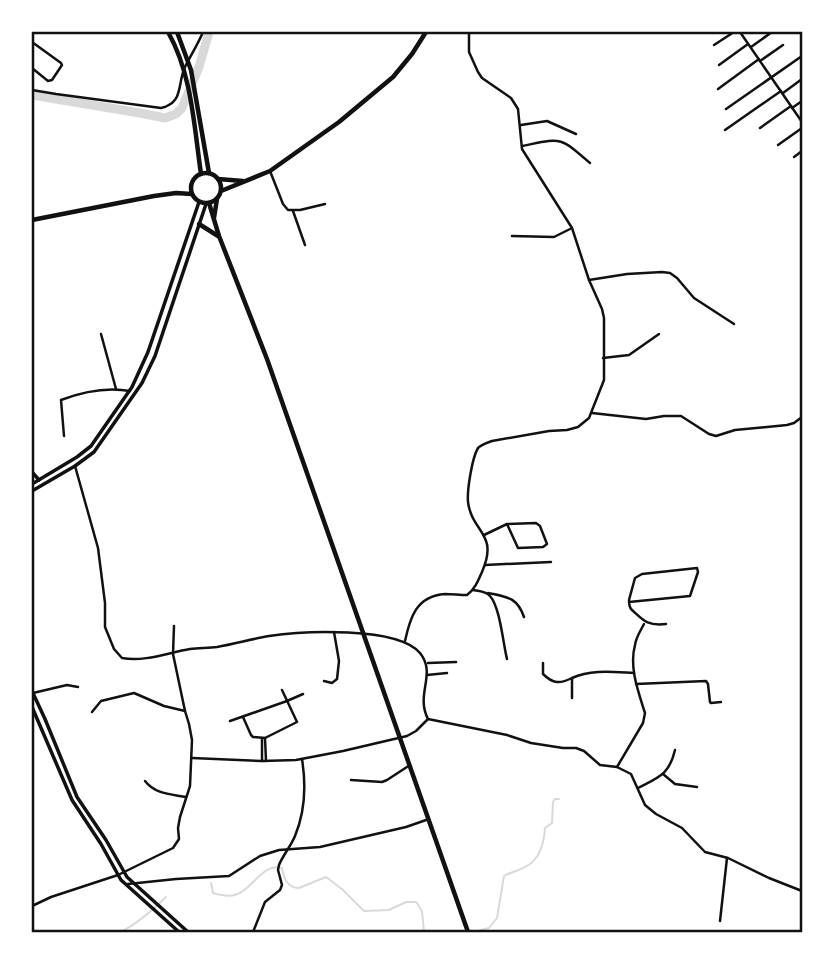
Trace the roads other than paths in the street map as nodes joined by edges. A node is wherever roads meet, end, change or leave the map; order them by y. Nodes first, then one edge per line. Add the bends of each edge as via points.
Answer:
1 (168, 32) edge
2 (177, 32) edge
3 (203, 32) edge
4 (426, 32) edge
5 (469, 32) edge
6 (734, 32) edge
7 (740, 32) edge
8 (772, 32) edge
9 (32, 42) edge
10 (750, 45) junction
11 (783, 45) dead end
12 (714, 46) dead end
13 (803, 56) edge
14 (760, 60) junction
15 (188, 63) junction
16 (719, 65) dead end
17 (32, 68) edge
18 (184, 70) junction
19 (772, 77) junction
20 (803, 79) edge
21 (718, 89) dead end
22 (32, 90) edge
23 (782, 92) junction
24 (803, 100) edge
25 (792, 107) junction
26 (726, 108) dead end
27 (196, 110) junction
28 (803, 122) edge
29 (521, 125) junction
30 (760, 128) dead end
31 (803, 128) edge
32 (725, 130) dead end
33 (576, 134) dead end
34 (778, 145) dead end
35 (522, 146) junction
36 (803, 151) edge
37 (794, 157) dead end
38 (590, 163) dead end
39 (270, 171) junction
40 (209, 173) junction
41 (201, 174) junction
42 (218, 179) junction
43 (244, 181) junction
44 (191, 183) junction
45 (221, 191) junction
46 (176, 193) junction
47 (191, 194) junction
48 (218, 198) junction
49 (199, 202) junction
50 (208, 203) junction
51 (325, 204) dead end
52 (293, 211) junction
53 (214, 219) junction
54 (32, 220) edge
55 (199, 224) junction
56 (572, 228) junction
57 (219, 236) junction
58 (512, 236) dead end
59 (305, 245) dead end
60 (589, 280) junction
61 (734, 324) dead end
62 (102, 334) dead end
63 (659, 334) dead end
64 (148, 352) junction
65 (155, 356) junction
66 (603, 358) junction
67 (116, 389) junction
68 (130, 391) junction
69 (592, 412) junction
70 (803, 417) edge
71 (114, 420) junction
72 (64, 436) dead end
73 (75, 466) junction
74 (32, 472) edge
75 (39, 480) junction
76 (32, 484) edge
77 (32, 491) edge
78 (507, 524) junction
79 (484, 535) junction
80 (551, 562) dead end
81 (485, 565) junction
82 (473, 590) junction
83 (488, 593) junction
84 (629, 602) junction
85 (524, 617) dead end
86 (645, 622) junction
87 (666, 624) dead end
88 (174, 626) dead end
89 (334, 632) junction
90 (364, 634) junction
91 (405, 641) junction
92 (173, 654) junction
93 (507, 659) dead end
94 (456, 662) dead end
95 (426, 663) junction
96 (543, 663) dead end
97 (447, 673) dead end
98 (634, 673) junction
99 (427, 675) junction
100 (572, 678) junction
101 (324, 681) dead end
102 (636, 684) junction
103 (78, 687) dead end
104 (282, 690) dead end
105 (32, 692) edge
106 (303, 694) dead end
107 (572, 698) dead end
108 (287, 701) junction
109 (720, 702) dead end
110 (32, 707) edge
111 (185, 711) junction
112 (92, 712) dead end
113 (243, 717) junction
114 (428, 719) junction
115 (230, 721) dead end
116 (400, 737) junction
117 (264, 738) junction
118 (675, 750) dead end
119 (192, 758) junction
120 (302, 759) junction
121 (264, 761) junction
122 (410, 765) junction
123 (617, 766) junction
124 (663, 774) junction
125 (351, 780) dead end
126 (145, 781) dead end
127 (696, 786) dead end
128 (638, 788) junction
129 (187, 797) junction
130 (429, 819) junction
131 (288, 850) junction
132 (727, 858) junction
133 (124, 872) junction
134 (118, 875) junction
135 (134, 884) junction
136 (126, 885) junction
137 (803, 891) edge
138 (32, 906) edge
139 (720, 921) dead end
140 (32, 927) edge
141 (33, 933) edge
142 (179, 933) edge
143 (188, 933) edge
144 (253, 933) edge
145 (468, 933) edge

1 - 18 main road
2 - 15 main road
3 - 15 street
4 - 39 main road via 393,77
5 - 29 street via 469,52 478,72 511,98
6 - 12 street
7 - 10 street
8 - 10 street
9 - 17 street via 62,65 48,81
10 - 14 street
10 - 16 street
11 - 14 street
13 - 19 street
14 - 19 street
14 - 21 street
15 - 18 street
15 - 27 main road
18 - 22 street via 174,101 161,108
18 - 27 main road
19 - 23 street
19 - 26 street
20 - 23 street
23 - 25 street
23 - 32 street
24 - 25 street
25 - 28 street
25 - 30 street
27 - 40 main road
27 - 41 main road
29 - 33 street via 547,121
29 - 35 street
31 - 34 street
35 - 38 street via 554,139 567,143
35 - 56 street
36 - 37 street
39 - 43 main road
39 - 52 street via 283,204
40 - 41 main road
40 - 42 main road
41 - 44 main road
42 - 43 main road
42 - 45 main road
43 - 45 main road
44 - 46 main road
44 - 47 main road
45 - 48 main road
46 - 47 main road
46 - 54 main road
47 - 49 main road
48 - 50 main road
48 - 53 main road
49 - 50 main road
49 - 64 street
50 - 53 main road
50 - 55 street
51 - 52 street
52 - 59 street
53 - 57 main road
55 - 57 main road
55 - 65 street
56 - 58 street via 554,237
56 - 60 street
57 - 90 main road
60 - 61 street via 670,273 694,298
60 - 66 street via 604,313
62 - 67 street
63 - 66 street via 626,356
64 - 65 street
64 - 68 street
65 - 71 street via 142,383
66 - 69 street via 604,380
67 - 68 street
67 - 72 street via 61,400
68 - 71 street
69 - 70 street via 646,419 681,416 716,436 794,424
69 - 79 street via 578,427 479,447 468,503
71 - 73 street via 94,452
71 - 75 street via 91,446
73 - 77 street
73 - 92 street via 99,548 105,627 114,649 128,659
74 - 75 street
75 - 76 street
78 - 78 street via 536,523 547,544 519,548
78 - 79 street
79 - 81 street
80 - 81 street
81 - 82 street
82 - 83 street
82 - 91 street via 467,595 436,596 416,607
83 - 85 street via 514,600
83 - 93 street
84 - 84 street via 690,596 698,569 639,575
84 - 86 street
86 - 87 street
86 - 98 street via 635,644
88 - 92 street
89 - 90 street
89 - 92 street via 271,636
89 - 101 street via 337,679
90 - 91 street
90 - 116 main road
91 - 95 street
92 - 111 street
94 - 95 street
95 - 99 street
96 - 100 street via 543,674 549,680 563,683
97 - 99 street
98 - 100 street
98 - 102 street
99 - 114 street via 422,704
100 - 107 street
102 - 109 street via 706,681 710,702
102 - 123 street via 645,717
103 - 105 street
104 - 108 street
105 - 133 street via 77,797
106 - 108 street
108 - 113 street
108 - 117 street via 297,722
110 - 134 street via 72,800
111 - 112 street via 134,693 101,701
111 - 119 street
113 - 115 street
113 - 117 street via 253,737
114 - 116 street via 416,731
114 - 123 street via 531,743 576,748 600,765
116 - 120 street
116 - 122 main road
117 - 121 street
118 - 124 street
119 - 121 street
119 - 129 street
120 - 121 street
120 - 131 street via 304,796
122 - 125 street via 382,782
122 - 130 main road
123 - 128 street via 631,774
124 - 127 street via 672,783
124 - 128 street
126 - 129 street via 158,792
128 - 132 street via 651,811 682,828 705,852
129 - 133 street via 178,844
130 - 131 street via 320,848
130 - 145 main road
131 - 135 street via 260,856 229,876
131 - 144 street via 279,865 280,890 265,902
132 - 137 street
132 - 139 street
133 - 134 street
133 - 135 street
134 - 136 street
134 - 138 street
135 - 136 street
135 - 143 street
136 - 142 street
140 - 141 street

